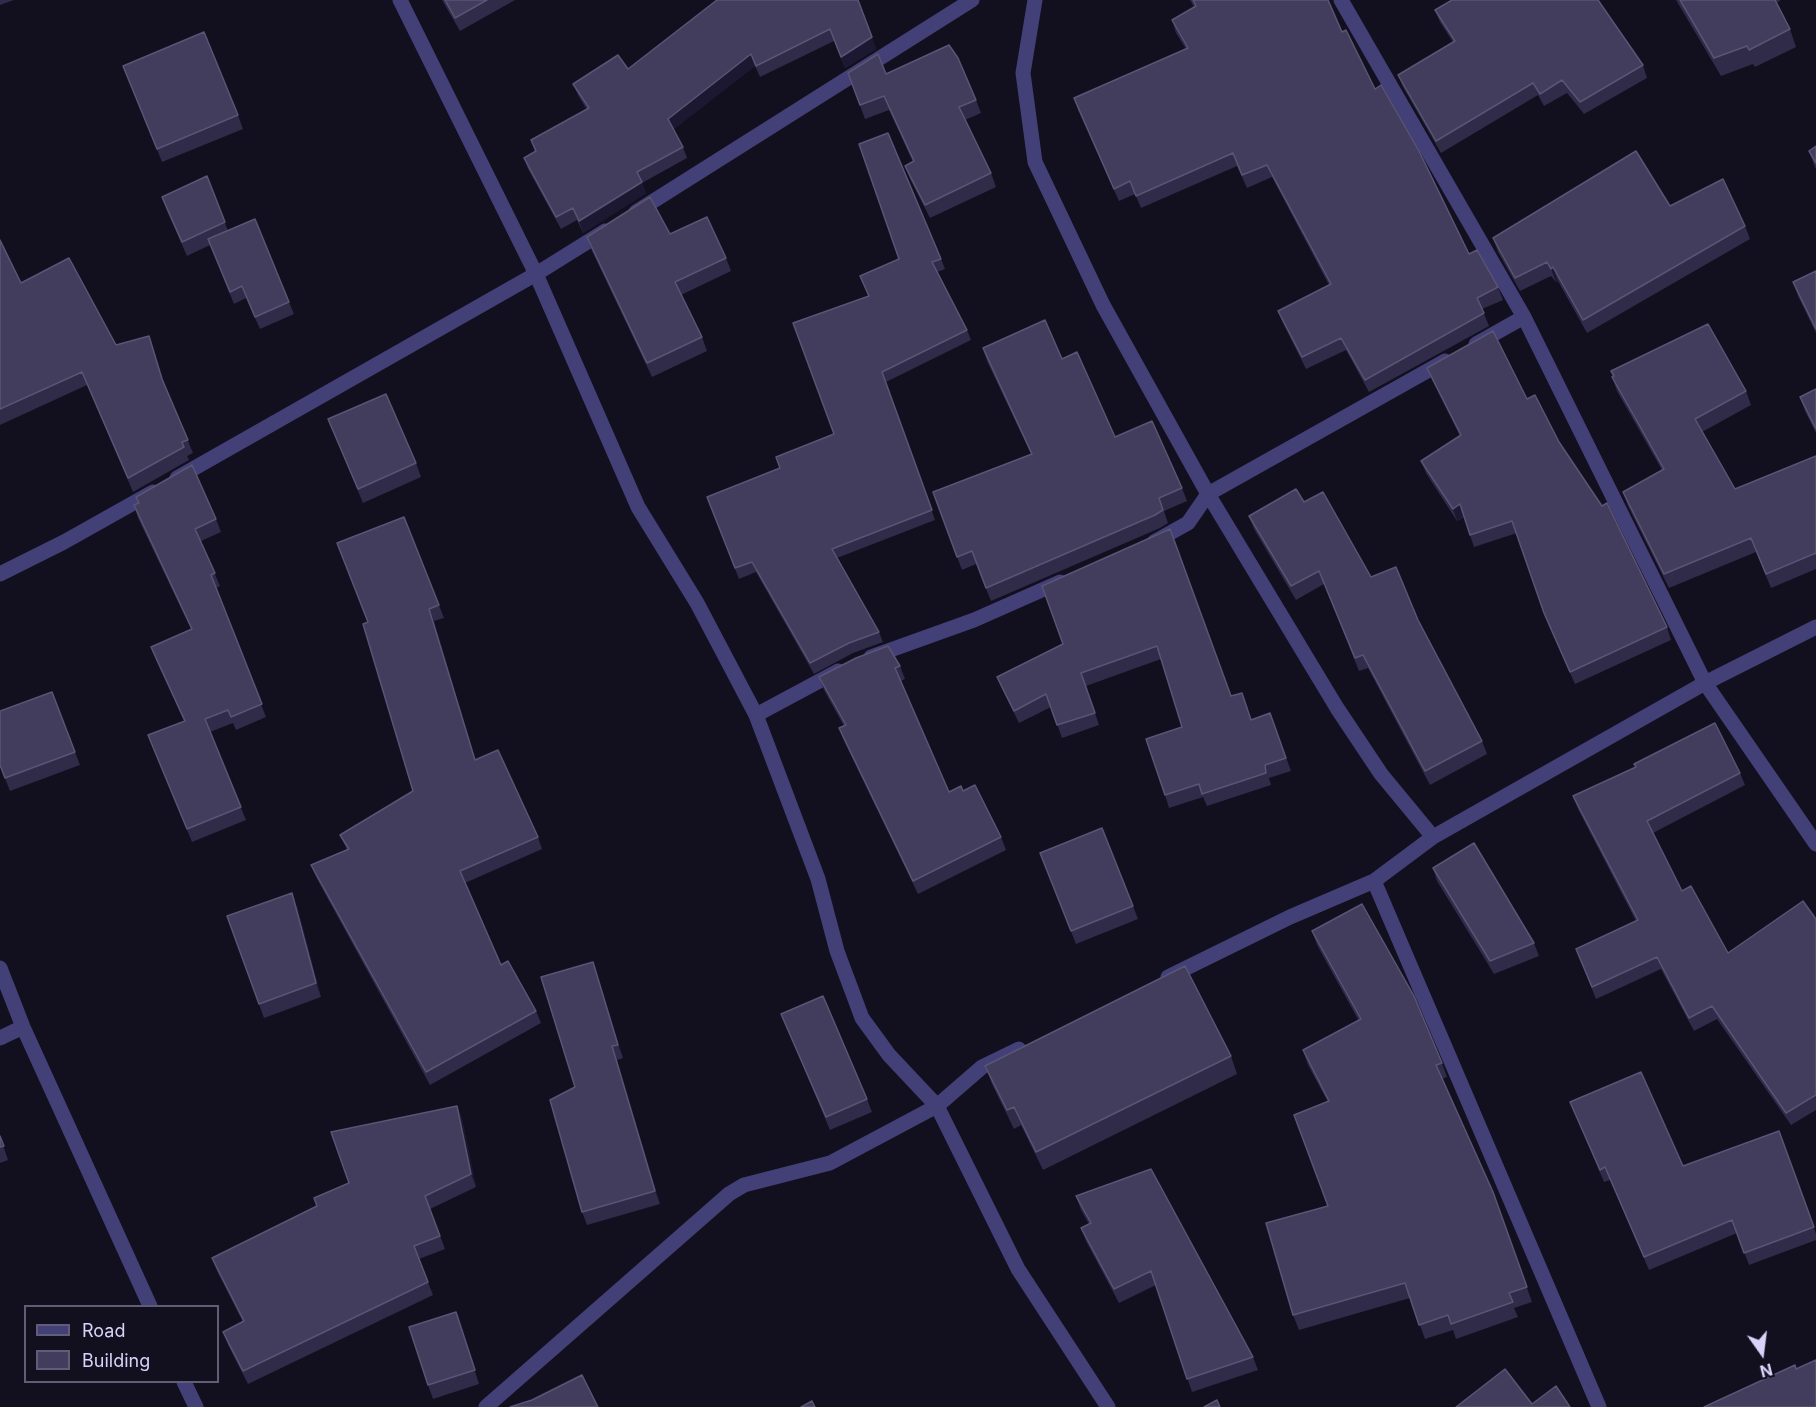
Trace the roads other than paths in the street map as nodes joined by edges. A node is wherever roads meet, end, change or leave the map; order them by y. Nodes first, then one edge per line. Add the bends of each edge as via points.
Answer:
1 (400, 0) edge
2 (972, 0) edge
3 (1035, 0) edge
4 (1341, 0) edge
5 (536, 274) junction
6 (1524, 317) junction
7 (1208, 494) junction
8 (1144, 546) edge
9 (0, 574) edge
10 (1072, 577) edge
11 (1816, 627) edge
12 (1705, 683) junction
13 (756, 715) junction
14 (1433, 837) junction
15 (1816, 844) edge
16 (1374, 881) junction
17 (0, 968) edge
18 (1152, 984) edge
19 (23, 1027) junction
20 (0, 1038) edge
21 (1035, 1041) edge
22 (937, 1106) junction
23 (150, 1305) edge
24 (184, 1383) edge
25 (196, 1407) edge
26 (486, 1407) edge
27 (1108, 1407) edge
28 (1599, 1407) edge

1 - 5 street
2 - 5 street
3 - 7 street via 1023,73 1035,162 1103,305
4 - 6 street
5 - 9 street via 75,536
5 - 13 street via 638,507 697,603
6 - 7 street
6 - 12 street
7 - 8 street via 1188,523
7 - 14 street via 1359,742 1402,803
10 - 13 street via 974,620 857,662
11 - 12 street
12 - 14 street
12 - 15 street
13 - 22 street via 818,879 837,951 862,1018 889,1055
14 - 16 street
16 - 18 street
16 - 28 street
17 - 19 street
19 - 20 street
19 - 23 street
21 - 22 street via 982,1067
22 - 26 street via 830,1163 744,1185 729,1194
22 - 27 street via 1018,1269
24 - 25 street

